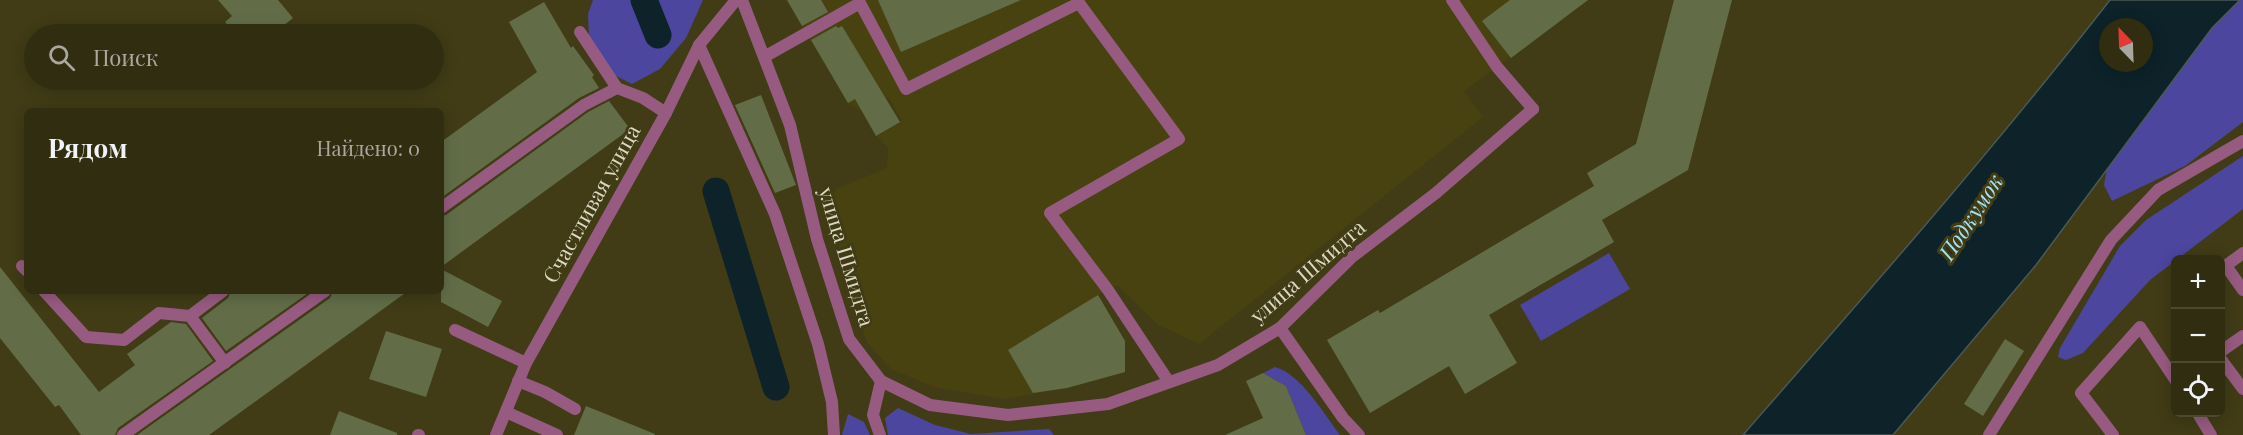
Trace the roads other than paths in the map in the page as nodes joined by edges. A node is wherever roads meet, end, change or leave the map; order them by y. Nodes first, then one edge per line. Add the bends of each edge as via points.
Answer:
1 (736, 0) edge
2 (742, 0) edge
3 (1452, 0) edge
4 (580, 32) dead end
5 (699, 45) junction
6 (764, 57) junction
7 (617, 88) junction
8 (666, 113) junction
9 (2243, 141) edge
10 (444, 206) edge
11 (2243, 253) edge
12 (2225, 266) edge
13 (2225, 270) edge
14 (2243, 290) edge
15 (48, 294) edge
16 (219, 294) edge
17 (321, 294) edge
18 (190, 315) junction
19 (1280, 328) junction
20 (455, 330) dead end
21 (2243, 336) edge
22 (2225, 349) edge
23 (225, 363) junction
24 (526, 363) junction
25 (2224, 363) edge
26 (2171, 375) edge
27 (518, 381) junction
28 (881, 381) junction
29 (1169, 382) junction
30 (2243, 389) edge
31 (576, 409) dead end
32 (506, 412) junction
33 (2199, 417) edge
34 (1342, 418) junction
35 (123, 435) edge
36 (496, 435) edge
37 (557, 435) edge
38 (834, 435) edge
39 (880, 435) edge
40 (1350, 435) edge
41 (1359, 435) edge
42 (1989, 435) edge
43 (2113, 435) edge
44 (2211, 435) edge

1 - 5 street, Счастливая улица
2 - 6 street, улица Шмидта
3 - 19 street, улица Шмидта via 1497,67 1533,109 1436,193 1352,257
4 - 7 street
5 - 8 street, Счастливая улица
5 - 38 street via 775,214 818,344 832,402
6 - 28 street, улица Шмидта via 790,125 817,239 849,339
6 - 29 street via 860,3 906,89 1079,3 1179,139 1050,213 1108,290
7 - 8 street
7 - 10 street via 584,105
8 - 24 street, Счастливая улица
9 - 42 street via 2158,190 2111,240
11 - 12 street
13 - 14 street
15 - 18 street via 86,337 124,340 159,314
16 - 18 street
17 - 23 street
18 - 23 street
19 - 29 street, улица Шмидта via 1218,365
19 - 34 street
20 - 24 street
21 - 22 street
23 - 35 street
24 - 27 street, Счастливая улица
25 - 30 street
26 - 43 street via 2140,327 2081,393
27 - 31 street
27 - 32 street, Счастливая улица
28 - 29 street, улица Шмидта via 930,405 1008,415 1108,404
28 - 39 street via 873,415
32 - 36 street, Счастливая улица
32 - 37 street
33 - 44 street
34 - 40 street
34 - 41 street

